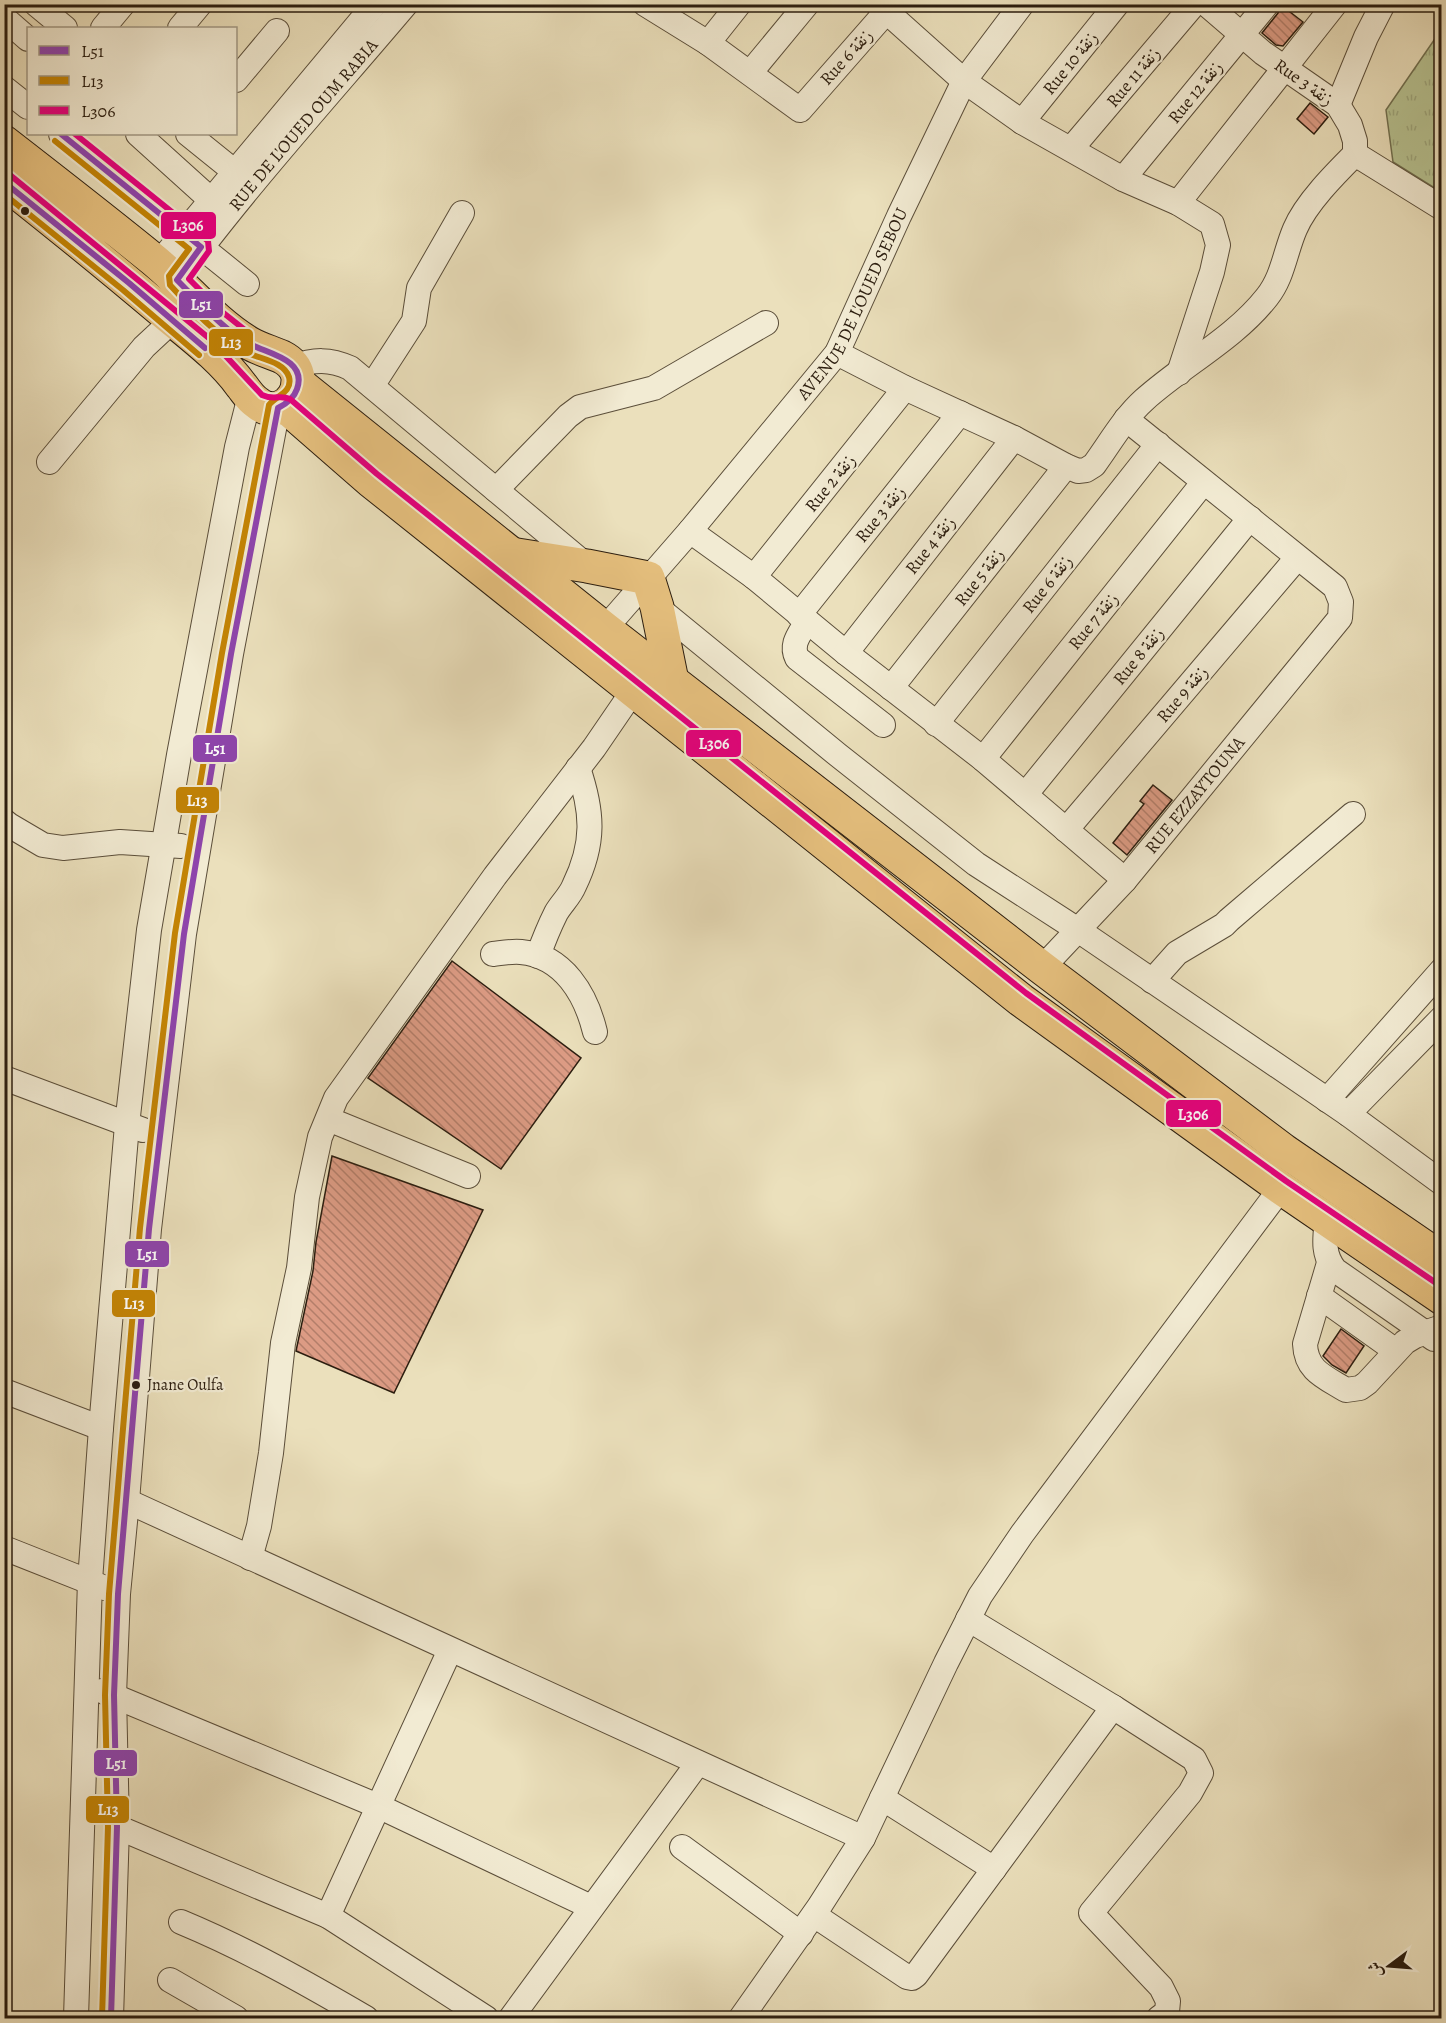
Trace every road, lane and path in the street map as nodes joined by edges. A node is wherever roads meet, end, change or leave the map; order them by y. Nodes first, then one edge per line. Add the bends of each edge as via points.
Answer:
1 (123, 4) edge
2 (200, 4) edge
3 (375, 4) edge
4 (406, 4) edge
5 (739, 4) edge
6 (807, 4) edge
7 (1022, 4) edge
8 (1117, 4) edge
9 (1194, 4) edge
10 (1206, 4) edge
11 (1267, 4) edge
12 (1335, 4) edge
13 (1383, 4) edge
14 (45, 7) edge
15 (655, 7) edge
16 (886, 7) edge
17 (4, 18) edge
18 (64, 27) edge
19 (105, 27) edge
20 (181, 27) edge
21 (277, 31) dead end
22 (1242, 35) junction
23 (27, 38) edge
24 (708, 43) junction
25 (1285, 69) junction
26 (750, 73) junction
27 (237, 79) edge
28 (964, 81) junction
29 (4, 88) edge
30 (1338, 105) junction
31 (27, 106) edge
32 (1022, 122) junction
33 (62, 135) edge
34 (139, 135) edge
35 (191, 135) edge
36 (4, 142) edge
37 (1071, 149) junction
38 (1355, 154) junction
39 (243, 178) junction
40 (1123, 179) junction
41 (4, 182) edge
42 (1178, 203) junction
43 (219, 207) junction
44 (1442, 208) edge
45 (462, 213) dead end
46 (192, 240) junction
47 (163, 267) junction
48 (129, 283) junction
49 (247, 284) dead end
50 (173, 320) junction
51 (766, 323) dead end
52 (837, 353) junction
53 (1179, 373) junction
54 (372, 386) junction
55 (905, 388) junction
56 (281, 392) junction
57 (960, 414) junction
58 (1126, 419) junction
59 (1014, 438) junction
60 (1158, 444) junction
61 (49, 462) dead end
62 (1066, 466) junction
63 (1203, 483) junction
64 (496, 490) junction
65 (1250, 518) junction
66 (690, 531) junction
67 (511, 554) junction
68 (1297, 558) junction
69 (587, 566) junction
70 (754, 577) junction
71 (652, 592) junction
72 (803, 618) junction
73 (595, 640) junction
74 (846, 653) junction
75 (672, 681) junction
76 (891, 688) junction
77 (633, 691) junction
78 (936, 724) junction
79 (883, 725) dead end
80 (983, 759) junction
81 (578, 768) junction
82 (176, 776) junction
83 (209, 782) junction
84 (1025, 795) junction
85 (1353, 814) dead end
86 (4, 821) edge
87 (1066, 830) junction
88 (164, 846) junction
89 (198, 848) junction
90 (1125, 880) junction
91 (1078, 930) junction
92 (493, 954) dead end
93 (538, 956) junction
94 (1042, 968) junction
95 (1442, 970) edge
96 (1152, 981) junction
97 (1442, 1018) edge
98 (595, 1032) dead end
99 (4, 1078) edge
100 (1327, 1100) junction
101 (1348, 1114) junction
102 (328, 1119) junction
103 (128, 1125) junction
104 (160, 1135) junction
105 (468, 1176) dead end
106 (1442, 1183) edge
107 (1281, 1188) junction
108 (1327, 1219) junction
109 (1442, 1259) edge
110 (1329, 1263) junction
111 (1320, 1296) junction
112 (1442, 1298) edge
113 (1436, 1334) edge
114 (1396, 1351) junction
115 (4, 1391) edge
116 (101, 1428) junction
117 (127, 1502) junction
118 (4, 1548) edge
119 (250, 1558) junction
120 (90, 1581) junction
121 (118, 1594) junction
122 (968, 1619) junction
123 (450, 1650) junction
124 (87, 1686) junction
125 (114, 1695) junction
126 (1113, 1707) junction
127 (698, 1763) junction
128 (882, 1798) junction
129 (378, 1806) junction
130 (117, 1827) junction
131 (863, 1838) junction
132 (682, 1847) dead end
133 (994, 1869) junction
134 (591, 1907) junction
135 (328, 1916) junction
136 (182, 1922) dead end
137 (807, 1924) junction
138 (170, 1980) dead end
139 (76, 2019) edge
140 (111, 2019) edge
141 (236, 2019) edge
142 (366, 2019) edge
143 (486, 2019) edge
144 (511, 2019) edge
145 (741, 2019) edge
146 (1159, 2019) edge

1 - 19 street
2 - 20 street
3 - 39 street, RUE DE L'OUED OUM RABIA
4 - 39 street, RUE DE L'OUED OUM RABIA
5 - 24 street
6 - 26 street
7 - 28 street, AVENUE DE L'OUED SEBOU
8 - 32 street, Rue 10 زنقة
9 - 37 street, Rue 11 زنقة
10 - 22 street, Rue 3 زنقة
11 - 22 street, Rue 12 زنقة
12 - 25 street
13 - 30 street
14 - 18 street
15 - 24 street
16 - 26 street, Rue 6 زنقة via 800,110
16 - 28 street
17 - 23 street
21 - 27 street
22 - 25 street, Rue 3 زنقة
22 - 40 street, Rue 12 زنقة
24 - 26 street
25 - 30 street, Rue 3 زنقة
25 - 42 street
28 - 32 street
28 - 52 street, AVENUE DE L'OUED SEBOU
29 - 31 street
30 - 38 street, Rue 3 زنقة via 1350,125
32 - 37 street
33 - 46 street
34 - 43 street
35 - 39 street
36 - 47 highway
37 - 40 street
38 - 44 street
38 - 53 street via 1333,175 1295,228 1268,296 1248,318
39 - 43 street, RUE DE L'OUED OUM RABIA
40 - 42 street
41 - 48 highway
42 - 53 street via 1212,224 1218,245
43 - 46 street, RUE DE L'OUED OUM RABIA
45 - 54 street via 419,288 414,321
46 - 47 street, RUE DE L'OUED OUM RABIA
46 - 49 street
47 - 48 highway via 138,254 128,257 123,268
47 - 56 highway via 224,325 250,344 285,358
48 - 50 highway
50 - 56 highway via 238,381
50 - 61 street via 144,347
51 - 64 street via 654,388 580,407
52 - 55 street
52 - 66 street, AVENUE DE L'OUED SEBOU
53 - 58 street
54 - 56 street via 350,368 322,360 307,362
54 - 64 street
55 - 57 street
55 - 70 street, Rue 2 زنقة
56 - 67 highway
56 - 73 highway via 371,481
56 - 82 street via 237,447
56 - 83 street
57 - 59 street
57 - 72 street, Rue 3 زنقة
58 - 60 street
58 - 62 street via 1094,465 1078,471
59 - 62 street
59 - 74 street, Rue 4 زنقة
60 - 63 street
60 - 78 street, Rue 6 زنقة
62 - 76 street, Rue 5 زنقة
63 - 65 street
63 - 80 street, Rue 7 زنقة
64 - 69 street
65 - 68 street
65 - 84 street, Rue 8 زنقة
66 - 70 street
66 - 71 street, AVENUE DE L'OUED SEBOU
67 - 69 highway
67 - 73 highway
68 - 87 street, Rue 9 زنقة
68 - 90 street, RUE EZZAYTOUNA via 1335,587 1341,602 1340,618
69 - 71 highway
70 - 72 street
71 - 73 street, AVENUE DE L'OUED SEBOU
71 - 75 highway
71 - 91 street via 838,755 976,864
72 - 74 street
72 - 79 street, Rue 3 زنقة via 795,641 797,658
73 - 75 highway
73 - 77 highway
74 - 76 street
75 - 94 highway
76 - 78 street
77 - 81 street
77 - 107 highway via 1020,1000
78 - 80 street
80 - 84 street
81 - 93 street via 587,793 591,832 574,887 557,912
81 - 102 street via 495,876 336,1098
82 - 83 street
82 - 88 street
83 - 89 street
84 - 87 street
85 - 96 street via 1224,925 1177,953
86 - 88 street via 43,845 63,848 120,842
87 - 90 street
88 - 89 street
88 - 103 street via 149,930
89 - 104 street
90 - 91 street, RUE EZZAYTOUNA
91 - 94 street, RUE EZZAYTOUNA
91 - 96 street
92 - 93 street via 522,952
93 - 98 street via 561,968 579,989
94 - 109 highway via 1283,1150
95 - 100 street
96 - 100 street
97 - 101 street
99 - 103 street
100 - 101 street
101 - 106 street
102 - 105 street
102 - 119 street via 320,1137 307,1197 299,1268 283,1343 271,1453
103 - 104 street
103 - 116 street
104 - 117 street
107 - 108 highway
107 - 122 street via 1022,1533
108 - 110 street via 1325,1250
108 - 112 highway
110 - 111 street
110 - 113 street
111 - 114 street
111 - 114 street via 1305,1344 1314,1369 1346,1390 1353,1390 1367,1383
113 - 114 street via 1405,1342
115 - 116 street
116 - 120 street
117 - 119 street
117 - 121 street
118 - 120 street
119 - 123 street
120 - 121 street
120 - 124 street
121 - 125 street
122 - 126 street
122 - 128 street
123 - 127 street
123 - 129 street
124 - 125 street
124 - 139 street
125 - 129 street
125 - 130 street
126 - 133 street
126 - 146 street via 1194,1759 1201,1773 1190,1792 1091,1913 1161,1987 1168,2001 1167,2012
127 - 131 street
127 - 134 street
128 - 131 street
128 - 133 street
129 - 134 street
129 - 135 street
130 - 135 street
130 - 140 street
131 - 137 street
132 - 137 street
133 - 137 street via 912,1978
134 - 144 street
135 - 143 street
136 - 142 street via 222,1939
137 - 145 street
138 - 141 street

